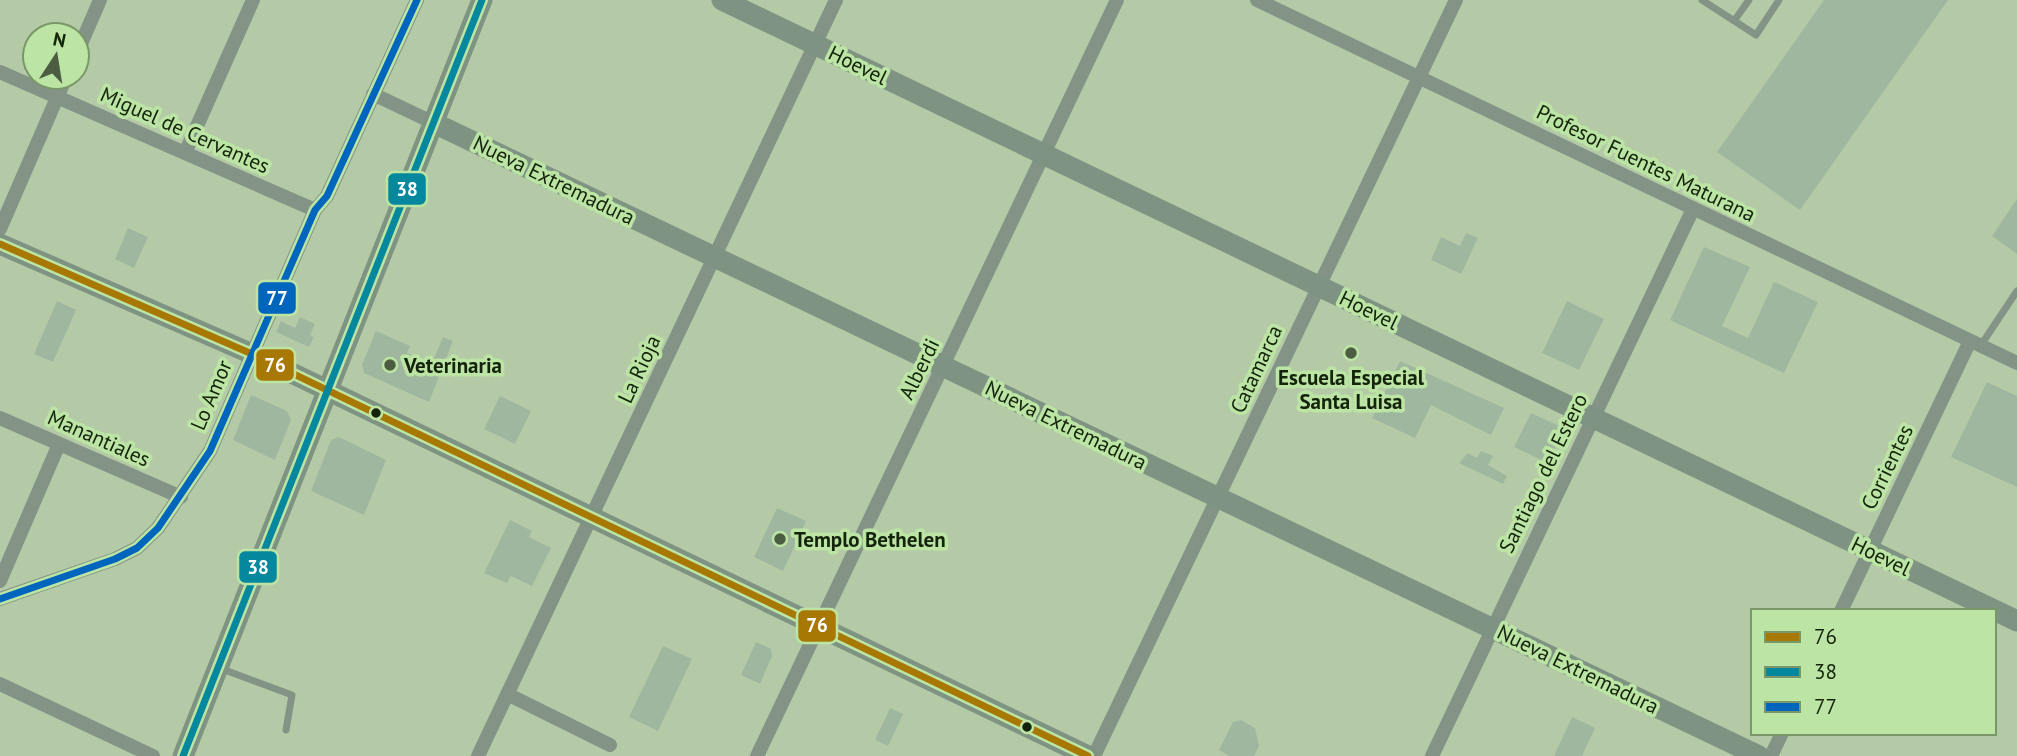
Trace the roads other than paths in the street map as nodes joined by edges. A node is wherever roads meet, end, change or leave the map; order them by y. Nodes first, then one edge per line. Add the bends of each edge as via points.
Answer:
1 (100, 0) edge
2 (253, 0) edge
3 (417, 0) edge
4 (482, 0) edge
5 (722, 0) edge
6 (836, 0) edge
7 (1117, 0) edge
8 (1257, 0) edge
9 (1455, 0) edge
10 (1702, 0) edge
11 (1749, 0) edge
12 (1779, 0) edge
13 (91, 21) edge
14 (1734, 22) junction
15 (815, 45) junction
16 (0, 72) edge
17 (1418, 77) junction
18 (60, 91) edge
19 (373, 94) junction
20 (58, 97) junction
21 (434, 123) junction
22 (186, 153) junction
23 (1043, 154) junction
24 (1693, 208) junction
25 (315, 210) junction
26 (0, 229) edge
27 (0, 244) edge
28 (715, 257) junction
29 (1318, 286) junction
30 (2017, 291) edge
31 (1976, 343) junction
32 (252, 354) junction
33 (2017, 363) edge
34 (943, 366) junction
35 (327, 391) junction
36 (0, 418) edge
37 (1593, 418) junction
38 (59, 444) junction
39 (181, 497) junction
40 (1218, 497) junction
41 (592, 518) junction
42 (1870, 550) junction
43 (0, 581) edge
44 (0, 599) edge
45 (1842, 609) edge
46 (1992, 609) edge
47 (1996, 611) edge
48 (2017, 621) edge
49 (819, 627) junction
50 (1492, 629) junction
51 (218, 667) junction
52 (0, 684) edge
53 (507, 694) junction
54 (286, 730) dead end
55 (1781, 735) edge
56 (610, 745) dead end
57 (153, 756) edge
58 (183, 756) edge
59 (478, 756) edge
60 (757, 756) edge
61 (1088, 756) edge
62 (1094, 756) edge
63 (1432, 756) edge
64 (1759, 756) edge
65 (1771, 756) edge

1 - 13 street
2 - 22 street
3 - 19 street, Lo Amor
4 - 21 street
5 - 15 street, Hoevel
6 - 15 street, La Rioja
7 - 23 street, Alberdi
8 - 17 street, Profesor Fuentes Maturana
9 - 17 street, Catamarca
10 - 14 lane
11 - 14 lane
12 - 14 lane via 1756,35
15 - 23 street, Hoevel
15 - 28 street, La Rioja
16 - 20 street, Miguel de Cervantes
17 - 24 street, Profesor Fuentes Maturana
17 - 29 street, Catamarca
18 - 20 street
19 - 21 street, Nueva Extremadura
19 - 25 street, Lo Amor via 327,196
20 - 22 street, Miguel de Cervantes
20 - 26 street
21 - 28 street, Nueva Extremadura
21 - 35 street
22 - 25 street, Miguel de Cervantes
23 - 29 street, Hoevel
23 - 34 street, Alberdi
24 - 31 street, Profesor Fuentes Maturana
24 - 37 street, Santiago del Estero
25 - 32 street, Lo Amor
27 - 32 street
28 - 34 street, Nueva Extremadura
28 - 41 street, La Rioja
29 - 37 street, Hoevel
29 - 40 street, Catamarca
30 - 31 lane
31 - 33 street, Profesor Fuentes Maturana
31 - 42 street, Corrientes
32 - 35 street
32 - 39 street, Lo Amor via 210,451
34 - 40 street, Nueva Extremadura
34 - 49 street, Alberdi
35 - 41 street
35 - 51 street
36 - 38 street, Manantiales
37 - 42 street, Hoevel
37 - 50 street, Santiago del Estero
38 - 39 street, Manantiales
38 - 43 street
39 - 44 street, Lo Amor via 137,548
40 - 50 street, Nueva Extremadura
40 - 62 street, Catamarca
41 - 49 street
41 - 53 street, La Rioja
42 - 45 street, Corrientes
42 - 46 street, Hoevel
47 - 48 street, Hoevel
49 - 60 street, Alberdi
49 - 61 street
50 - 63 street, Santiago del Estero
50 - 64 street, Nueva Extremadura
51 - 54 lane via 292,695
51 - 58 street
52 - 57 street
53 - 56 street
53 - 59 street, La Rioja
55 - 65 street

